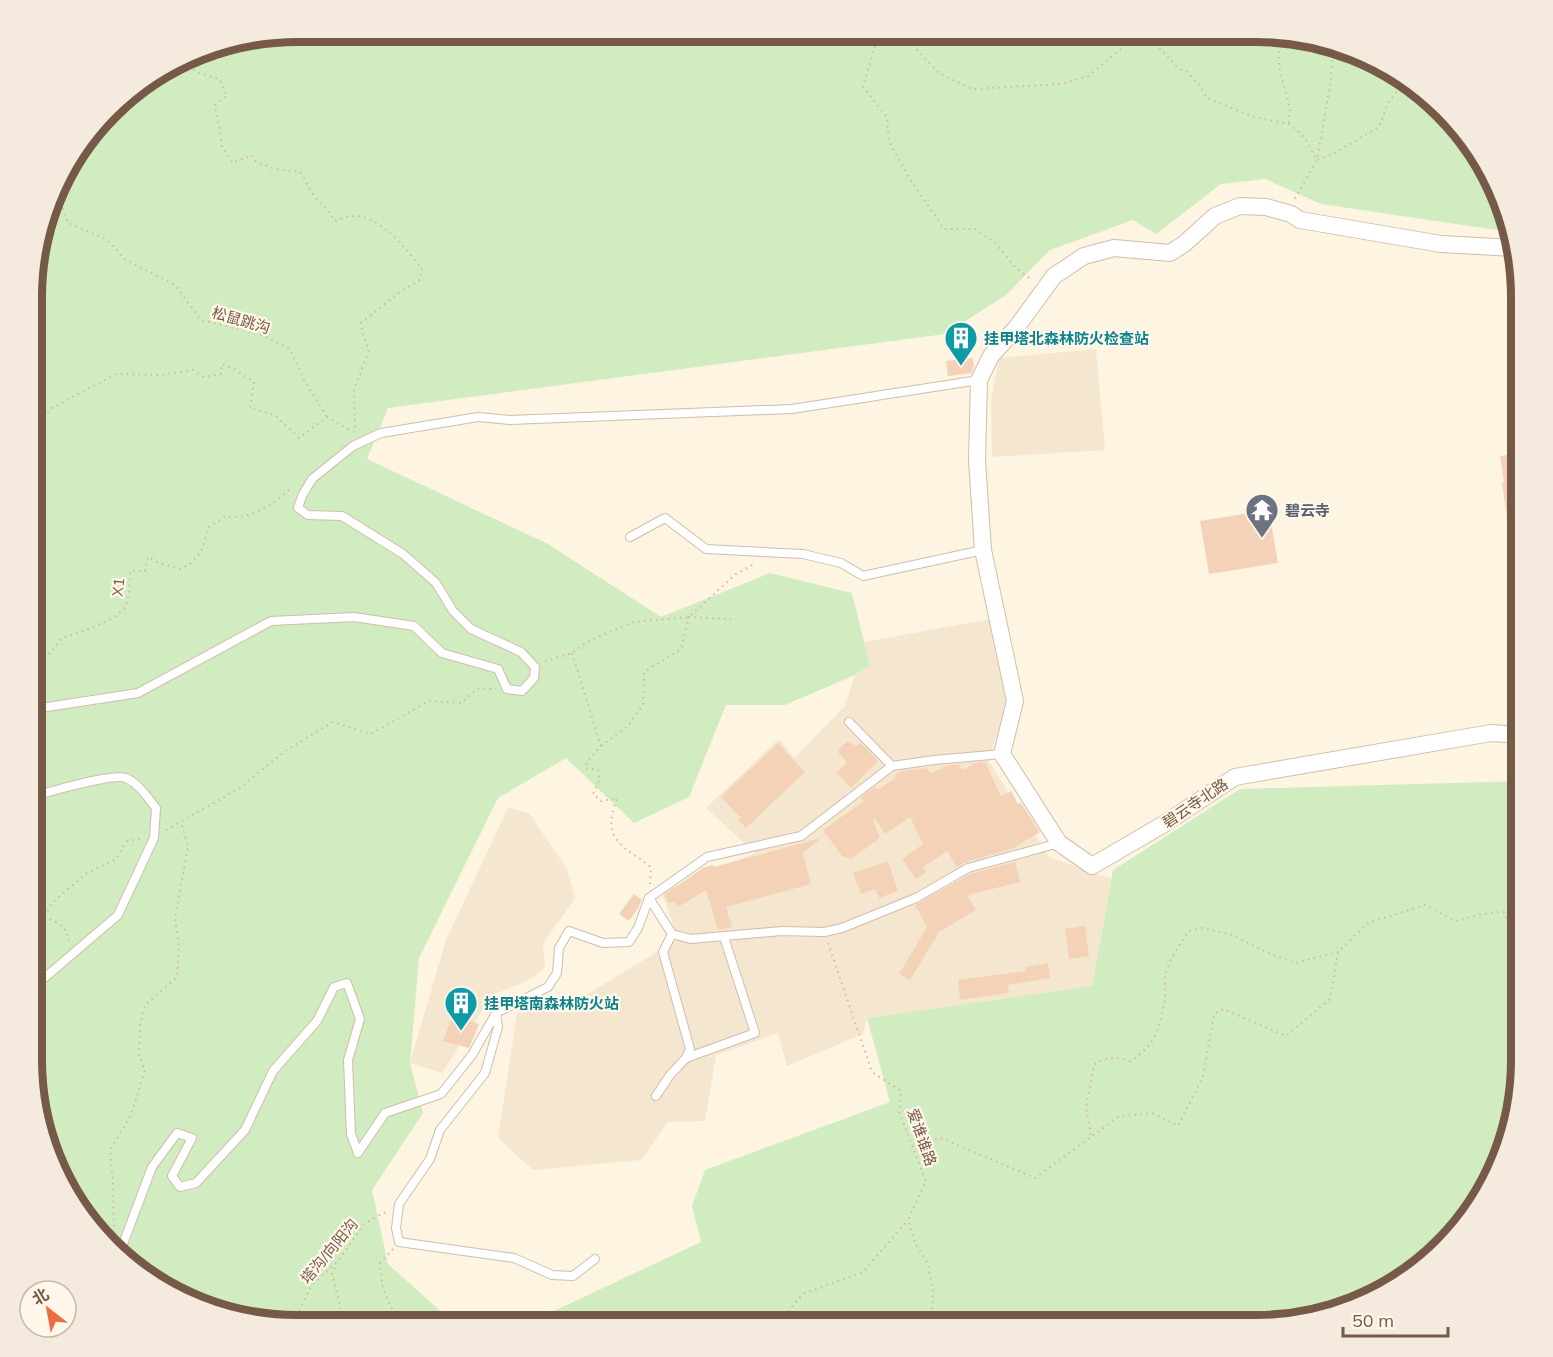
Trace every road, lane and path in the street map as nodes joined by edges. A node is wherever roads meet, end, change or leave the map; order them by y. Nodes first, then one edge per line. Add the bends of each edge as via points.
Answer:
1 (876, 42) edge
2 (910, 42) edge
3 (1130, 42) edge
4 (1155, 42) edge
5 (1279, 43) edge
6 (1333, 54) edge
7 (189, 65) edge
8 (1400, 87) edge
9 (1289, 124) junction
10 (1317, 160) junction
11 (60, 201) edge
12 (1290, 214) junction
13 (1506, 248) edge
14 (1044, 289) junction
15 (979, 381) junction
16 (327, 417) junction
17 (42, 420) edge
18 (355, 432) junction
19 (368, 440) junction
20 (302, 496) junction
21 (630, 537) dead end
22 (983, 549) junction
23 (772, 554) junction
24 (689, 617) junction
25 (731, 619) dead end
26 (572, 652) junction
27 (42, 660) edge
28 (535, 667) junction
29 (507, 689) junction
30 (42, 708) edge
31 (849, 722) dead end
32 (1511, 734) edge
33 (601, 746) junction
34 (1002, 754) junction
35 (892, 766) junction
36 (42, 794) edge
37 (181, 822) junction
38 (154, 838) junction
39 (1059, 843) junction
40 (649, 898) junction
41 (44, 917) joint
42 (824, 932) junction
43 (672, 934) junction
44 (1511, 936) edge
45 (723, 937) junction
46 (1338, 952) junction
47 (70, 956) junction
48 (42, 980) edge
49 (495, 1013) junction
50 (686, 1058) junction
51 (656, 1096) dead end
52 (1091, 1137) junction
53 (912, 1146) junction
54 (399, 1204) junction
55 (908, 1221) junction
56 (113, 1236) edge
57 (399, 1242) junction
58 (122, 1245) edge
59 (595, 1258) dead end
60 (338, 1261) junction
61 (297, 1315) edge
62 (338, 1315) edge
63 (395, 1315) edge
64 (785, 1315) edge
65 (931, 1315) edge

1 - 14 path via 863,87 887,117 889,142 910,179 944,229 975,229
2 - 3 path via 940,74 972,89 1061,84 1088,76
4 - 9 path via 1207,98 1254,117
5 - 9 path via 1290,108
6 - 10 path
7 - 18 path via 196,72 219,79 226,96 215,105 222,146 233,163 252,156 256,162 275,169 300,172 314,197 326,206 335,221 351,215 371,219 398,240 422,268 420,280 361,323 369,350 354,390
8 - 10 path via 1388,103 1379,127
9 - 10 path via 1305,138
10 - 12 path via 1295,197
11 - 16 path, 松鼠跳沟 via 68,223 106,239 126,260 175,285 201,320 259,334 290,349
12 - 13 street via 1300,220 1441,244
12 - 14 street via 1266,207 1240,206 1215,216 1170,254 1114,248 1084,256 1054,276
14 - 15 street via 991,357
15 - 19 lane via 792,409 510,420 478,417 381,432
15 - 22 street via 977,459
16 - 17 path via 299,438 275,415 250,408 254,382 222,364 221,374 204,377 193,370 161,375 116,374 52,408
16 - 18 path
18 - 19 path
19 - 20 lane via 353,446 312,479
20 - 27 path, X1 via 289,490 278,501 237,519 226,516 209,528 201,552 182,568 148,557 145,571 130,571 125,608 113,618 62,638
20 - 28 lane via 298,508 308,514 342,516 403,554 436,583 453,611 471,629 521,652
21 - 23 lane via 665,518 706,549
22 - 23 lane via 863,576 841,563 803,554
22 - 34 street via 1015,701
23 - 24 path via 736,574
24 - 25 path
24 - 26 path via 633,621
24 - 33 path via 681,649 644,672 643,705 627,727
26 - 28 path
26 - 33 path
28 - 29 lane via 534,678 522,691
29 - 30 lane via 498,669 442,653 414,626 354,617 271,621 138,693
29 - 37 path via 477,689 461,703 429,701 371,734 333,722 285,751 240,788
31 - 35 lane
32 - 39 street, 碧云寺北路 via 1491,733 1235,777 1092,866
33 - 40 path via 585,768 598,770 600,779 593,794 602,801 617,798 611,814 613,833 619,845 651,867
34 - 35 lane
34 - 39 street, 碧云寺北路
35 - 40 lane via 801,836 707,857
36 - 38 lane via 123,777 140,787 156,808
37 - 38 path
37 - 56 path via 188,846 175,918 179,946 177,977 144,1005 139,1056 145,1070 131,1115 110,1150
38 - 41 path via 128,841 116,859 87,873 52,902
38 - 47 lane via 118,915
39 - 42 lane via 968,868 916,898
40 - 43 lane
40 - 49 lane via 629,942 603,943 569,931 558,948 557,973 548,987
41 - 47 path via 61,923 69,937
42 - 45 lane via 782,931
42 - 53 path, 爱谁谁路 via 872,1072 901,1091 899,1112
43 - 45 lane via 691,939
43 - 50 lane via 663,952 690,1049
44 - 46 path via 1504,912 1456,921 1425,905 1368,922
45 - 50 lane via 755,1033
46 - 52 path via 1330,999 1286,1036 1223,1010 1214,1014 1203,1077 1178,1126 1152,1113 1141,1114 1118,1118
46 - 52 path via 1294,963 1232,935 1202,928 1189,931 1166,973 1162,1017 1153,1041 1130,1061 1117,1057 1101,1059 1094,1065 1086,1107
47 - 48 lane
49 - 54 lane via 498,1027 485,1073 440,1130 430,1159
49 - 58 lane via 472,1054 441,1094 385,1113 358,1153 351,1134 348,1060 360,1019 347,983 334,987 316,1021 273,1071 245,1130 196,1183 180,1187 172,1176 192,1138 177,1133 152,1167
50 - 51 lane
52 - 53 path via 1035,1178 941,1138
53 - 55 path, 爱谁谁路 via 926,1181
54 - 57 lane
54 - 60 path, 塔沟/向阳沟 via 364,1224
55 - 64 path, 爱谁谁路 via 863,1272 803,1294
55 - 65 path via 928,1264 933,1292
57 - 59 lane via 514,1258 552,1275 573,1276
57 - 63 path via 380,1263 383,1288
60 - 61 path, 塔沟/向阳沟 via 312,1285
60 - 62 path via 332,1274 341,1310

